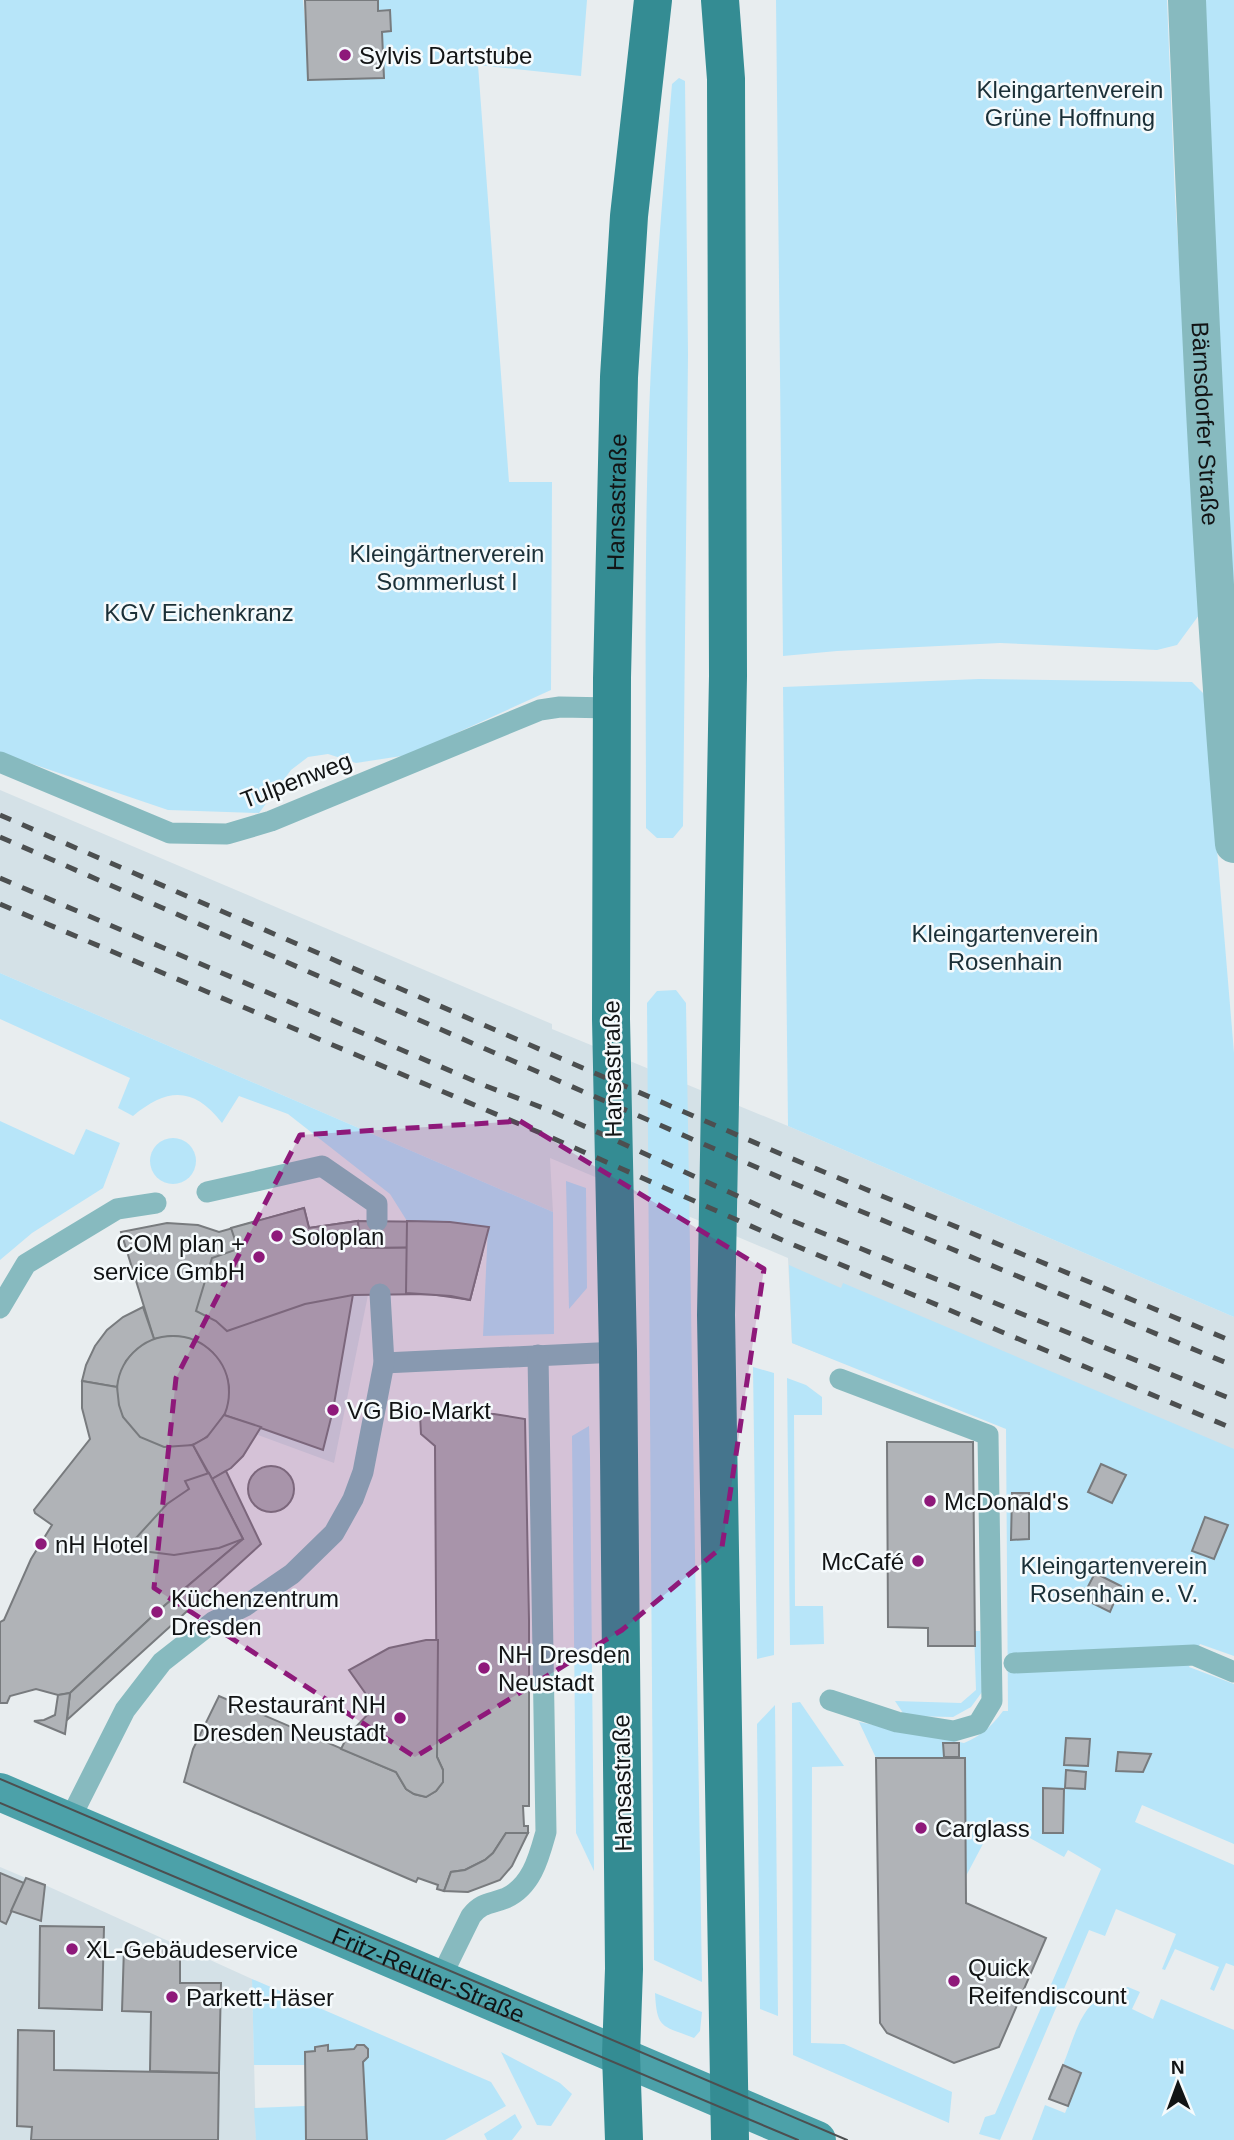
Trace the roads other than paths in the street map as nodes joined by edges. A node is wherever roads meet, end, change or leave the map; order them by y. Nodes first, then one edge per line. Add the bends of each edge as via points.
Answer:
1 (653, 0) edge
2 (720, 0) edge
3 (1187, 0) edge
4 (612, 708) junction
5 (0, 762) edge
6 (1234, 844) edge
7 (207, 1192) dead end
8 (156, 1203) dead end
9 (377, 1221) dead end
10 (380, 1294) dead end
11 (0, 1308) edge
12 (618, 1352) junction
13 (538, 1356) junction
14 (384, 1363) junction
15 (840, 1379) dead end
16 (1014, 1663) dead end
17 (1234, 1672) edge
18 (830, 1700) dead end
19 (0, 1792) edge
20 (69, 1821) junction
21 (440, 1979) junction
22 (621, 2055) junction
23 (729, 2102) junction
24 (624, 2140) edge
25 (730, 2140) edge
26 (817, 2140) edge

1 - 4 main road, Hansastraße via 629,216 619,377
2 - 23 main road via 726,79 728,676 716,1315
3 - 6 street, Bärnsdorfer Straße via 1218,661
4 - 5 lane, Tulpenweg via 540,710 271,821 226,834 170,833
4 - 12 main road, Hansastraße via 611,1019
7 - 9 lane via 322,1166 377,1204
8 - 11 lane via 117,1209 26,1264
10 - 14 lane
12 - 13 lane
12 - 22 main road, Hansastraße
13 - 14 lane
13 - 21 lane via 546,1832 539,1859 525,1884 508,1897 479,1906
14 - 20 lane via 363,1472 334,1533 292,1574 213,1622 162,1662 125,1710
15 - 18 lane via 988,1435 992,1700 978,1724 954,1731 897,1722
16 - 17 lane via 1194,1656
19 - 20 main road, Fritz-Reuter-Straße
20 - 21 main road, Fritz-Reuter-Straße
21 - 22 main road, Fritz-Reuter-Straße
22 - 23 main road, Fritz-Reuter-Straße
22 - 24 main road, Hansastraße
23 - 25 main road
23 - 26 main road, Fritz-Reuter-Straße

